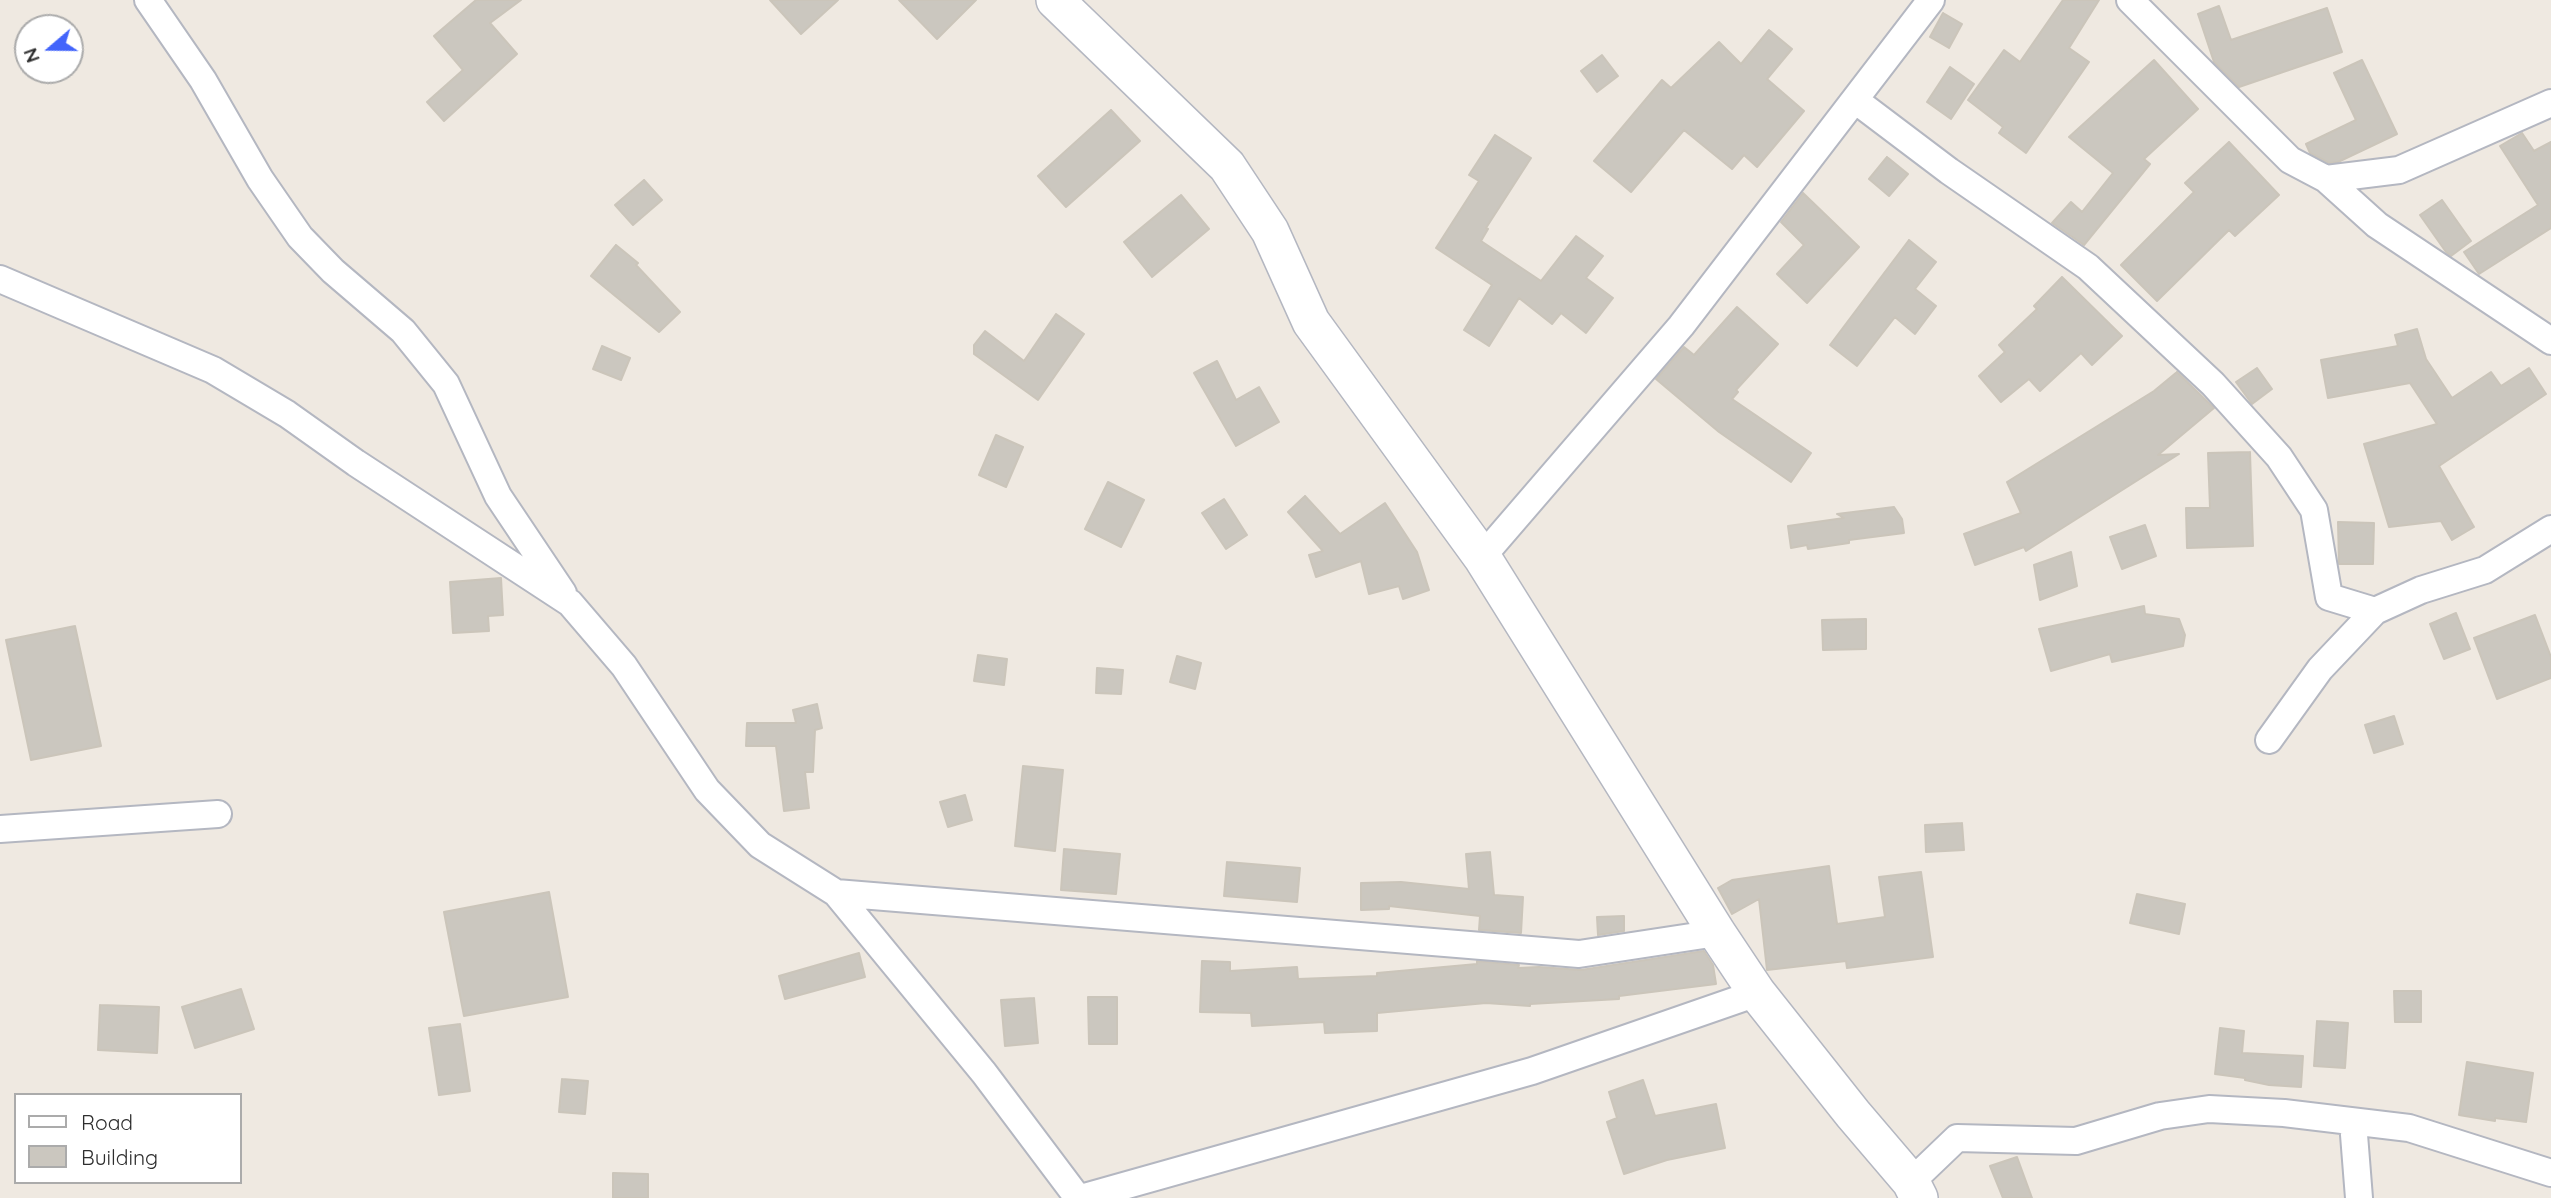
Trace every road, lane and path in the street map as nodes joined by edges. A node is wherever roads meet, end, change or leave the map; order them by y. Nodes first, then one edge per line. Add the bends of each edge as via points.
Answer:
1 (148, 0) edge
2 (1055, 0) edge
3 (1931, 0) edge
4 (2130, 0) edge
5 (1855, 100) junction
6 (2551, 103) edge
7 (2326, 179) junction
8 (0, 279) edge
9 (2551, 341) edge
10 (2551, 529) edge
11 (1482, 557) junction
12 (570, 603) junction
13 (2375, 611) junction
14 (2269, 740) dead end
15 (218, 814) dead end
16 (0, 828) edge
17 (835, 893) junction
18 (1717, 933) junction
19 (1757, 993) junction
20 (2353, 1122) junction
21 (2551, 1173) edge
22 (1915, 1190) edge
23 (1079, 1198) edge
24 (2359, 1198) edge

1 - 12 street via 300,237 403,331 446,384 498,496
2 - 11 main road via 1227,166 1270,231 1311,322
3 - 5 street
4 - 7 street via 2290,160
5 - 11 street via 1681,326
5 - 13 street via 2088,267 2213,384 2279,457 2314,510 2329,597
6 - 7 street via 2399,170
7 - 9 street via 2377,225
8 - 12 street via 213,370 287,414
10 - 13 street via 2485,570 2421,590
11 - 18 main road
12 - 17 street via 624,666 727,813 760,845
13 - 14 street via 2319,670
15 - 16 street
17 - 18 street via 1579,954
17 - 23 street via 984,1073
18 - 19 main road
19 - 22 main road
19 - 23 street via 1532,1071
20 - 21 street via 2409,1128
20 - 22 street via 2209,1109 2161,1116 2076,1141 1957,1138
20 - 24 street

